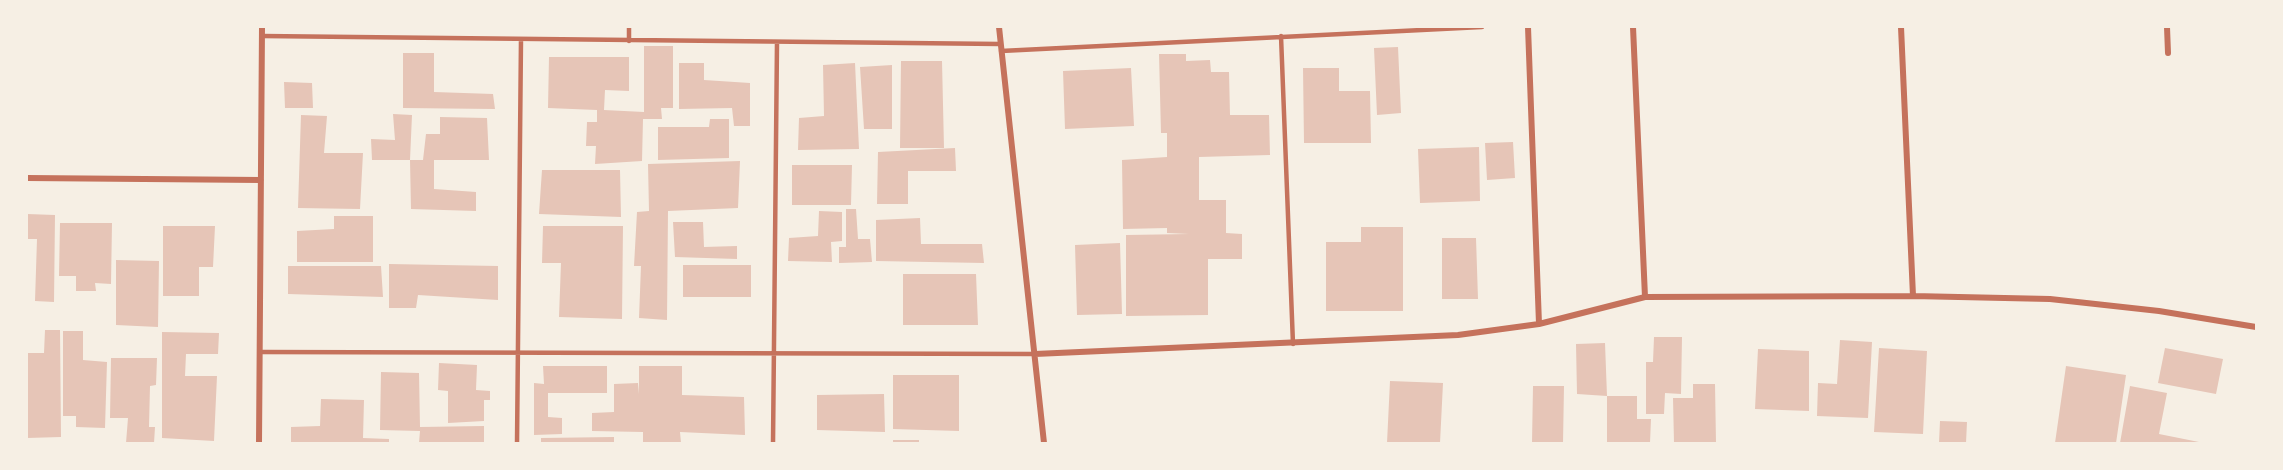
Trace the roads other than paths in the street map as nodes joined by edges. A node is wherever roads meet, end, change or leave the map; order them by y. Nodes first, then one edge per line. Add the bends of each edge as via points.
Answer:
1 (262, 27) edge
2 (629, 27) edge
3 (999, 27) edge
4 (1482, 27) edge
5 (1528, 27) edge
6 (1633, 27) edge
7 (1901, 27) edge
8 (2167, 27) edge
9 (262, 36) junction
10 (1281, 36) junction
11 (521, 39) junction
12 (629, 41) junction
13 (777, 42) junction
14 (1001, 48) junction
15 (2168, 52) dead end
16 (27, 178) edge
17 (261, 180) junction
18 (1913, 296) junction
19 (1645, 297) junction
20 (1539, 324) junction
21 (2256, 327) edge
22 (1293, 344) junction
23 (260, 352) junction
24 (517, 352) junction
25 (774, 353) junction
26 (1035, 354) junction
27 (259, 443) edge
28 (517, 443) edge
29 (773, 443) edge
30 (1044, 443) edge

1 - 9 street
2 - 12 lane
3 - 14 street
4 - 10 lane
5 - 20 street
6 - 19 street
7 - 18 street
8 - 15 street
9 - 11 lane
9 - 17 street
10 - 14 lane
10 - 22 lane
11 - 12 lane
11 - 24 lane
12 - 13 lane
13 - 14 lane
13 - 25 lane
14 - 26 street
16 - 17 street
17 - 23 street
18 - 19 street
18 - 21 street via 2050,299
19 - 20 street
20 - 22 street via 1458,335
22 - 26 street
23 - 24 lane
23 - 27 street
24 - 25 lane
24 - 28 lane
25 - 26 lane
25 - 29 lane
26 - 30 street

